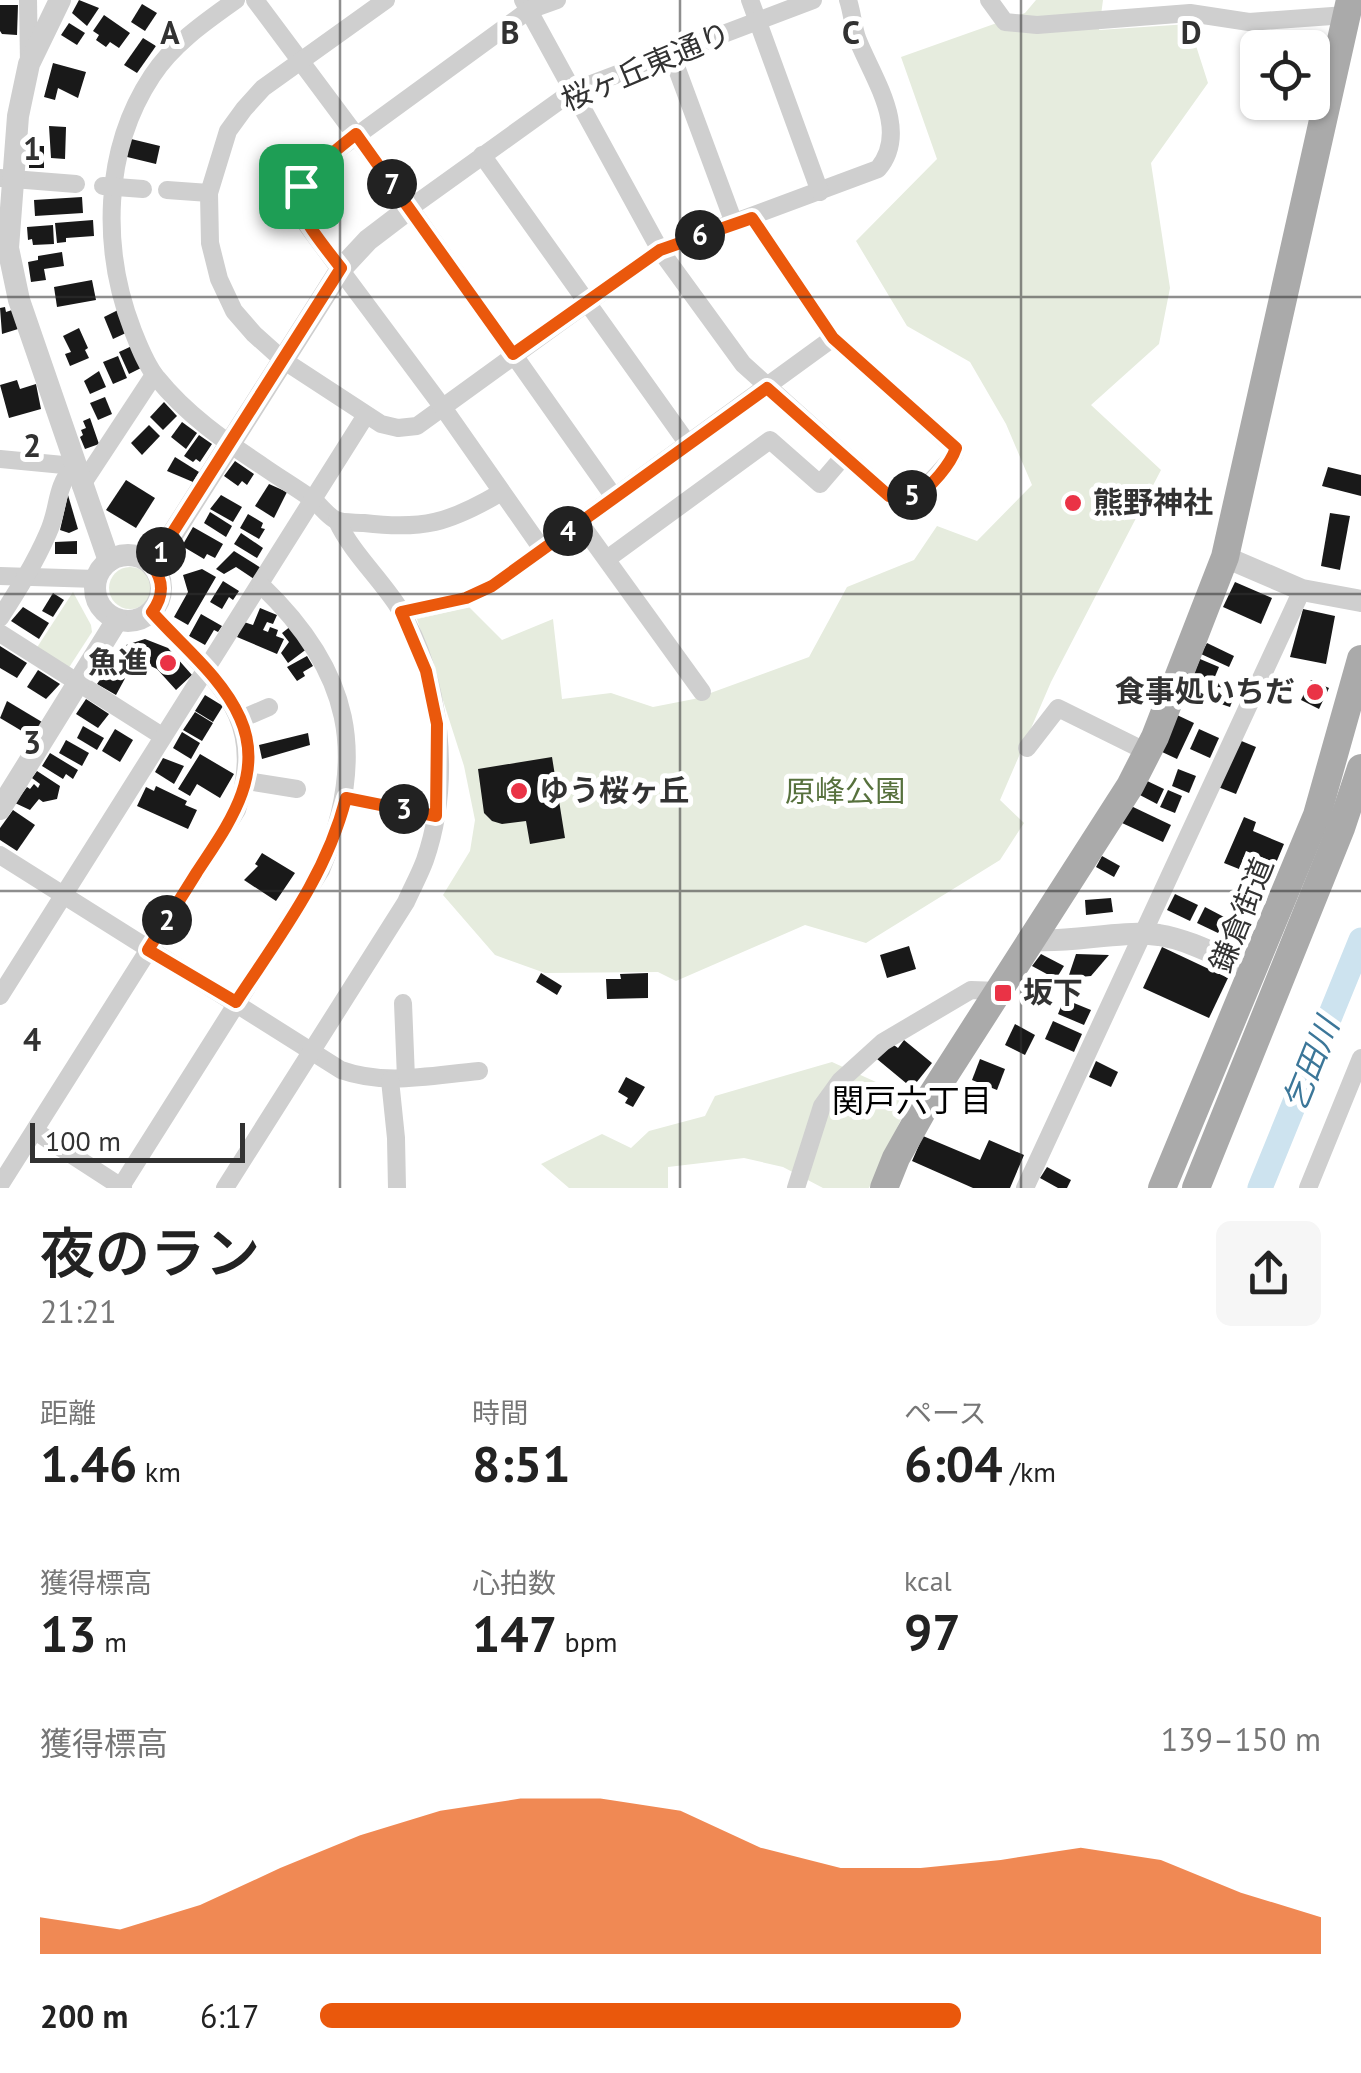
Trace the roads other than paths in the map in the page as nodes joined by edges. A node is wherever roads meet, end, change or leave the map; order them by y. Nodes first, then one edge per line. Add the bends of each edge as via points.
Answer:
1 (28, 0) edge
2 (59, 0) edge
3 (236, 0) edge
4 (255, 0) edge
5 (386, 0) edge
6 (557, 0) edge
7 (750, 0) edge
8 (813, 0) edge
9 (989, 0) edge
10 (526, 5) edge
11 (854, 5) edge
12 (1348, 7) edge
13 (758, 22) junction
14 (671, 53) junction
15 (298, 62) junction
16 (29, 64) junction
17 (574, 91) junction
18 (356, 134) junction
19 (482, 155) junction
20 (6, 179) edge
21 (76, 184) dead end
22 (109, 187) junction
23 (143, 189) dead end
24 (167, 190) dead end
25 (820, 192) junction
26 (209, 194) junction
27 (410, 208) junction
28 (743, 220) junction
29 (660, 250) junction
30 (341, 268) junction
31 (10, 300) edge
32 (588, 301) junction
33 (833, 338) junction
34 (513, 354) junction
35 (283, 360) junction
36 (154, 375) junction
37 (767, 388) junction
38 (444, 408) junction
39 (366, 414) junction
40 (688, 444) junction
41 (230, 445) junction
42 (844, 456) junction
43 (0, 460) edge
44 (78, 476) junction
45 (500, 492) junction
46 (614, 497) junction
47 (314, 500) junction
48 (337, 521) junction
49 (580, 523) junction
50 (542, 549) junction
51 (1225, 556) junction
52 (608, 559) junction
53 (152, 565) junction
54 (102, 570) junction
55 (0, 576) edge
56 (27, 578) junction
57 (261, 586) junction
58 (1302, 590) junction
59 (1361, 601) edge
60 (152, 612) junction
61 (401, 612) junction
62 (0, 618) edge
63 (117, 620) junction
64 (0, 633) edge
65 (1361, 659) edge
66 (206, 670) junction
67 (78, 684) junction
68 (702, 692) dead end
69 (269, 707) dead end
70 (241, 719) junction
71 (162, 736) junction
72 (1028, 748) dead end
73 (1147, 752) junction
74 (1361, 768) edge
75 (247, 781) junction
76 (297, 790) dead end
77 (346, 798) junction
78 (0, 809) edge
79 (436, 816) junction
80 (0, 855) edge
81 (64, 895) junction
82 (1141, 934) junction
83 (1033, 940) junction
84 (148, 950) junction
85 (1266, 976) junction
86 (1000, 991) junction
87 (0, 996) edge
88 (236, 1002) junction
89 (403, 1003) dead end
90 (311, 1052) junction
91 (1361, 1058) edge
92 (478, 1071) dead end
93 (398, 1079) junction
94 (35, 1131) junction
95 (0, 1185) edge
96 (122, 1188) edge
97 (225, 1188) edge
98 (397, 1188) edge
99 (796, 1188) edge
100 (884, 1188) edge
101 (1025, 1188) edge
102 (1162, 1188) edge
103 (1196, 1188) edge
104 (1308, 1188) edge

1 - 16 street
2 - 16 street
3 - 22 street via 185,38 154,73 131,112
4 - 15 street
5 - 15 street
6 - 10 street
7 - 13 street
8 - 13 street, 桜ヶ丘東通り
9 - 12 street via 1005,22 1036,25 1190,13 1249,22
10 - 17 street
10 - 18 street
11 - 25 street via 856,34 892,140 872,173
12 - 51 main road
13 - 14 street, 桜ヶ丘東通り
13 - 25 street
14 - 17 street, 桜ヶ丘東通り
14 - 28 street
15 - 18 street
15 - 26 street via 236,120
16 - 20 street
17 - 19 street, 桜ヶ丘東通り
17 - 29 street
18 - 27 street
18 - 30 street via 301,186 307,226
19 - 27 street, 桜ヶ丘東通り
19 - 32 street
20 - 21 street
20 - 31 street
22 - 23 street
22 - 36 street via 121,299
24 - 26 street
25 - 28 street
26 - 35 street via 219,279 234,311
27 - 30 street, 桜ヶ丘東通り
27 - 34 street
28 - 29 street
28 - 33 street
29 - 32 street
29 - 37 street
30 - 35 street, 桜ヶ丘東通り
30 - 38 street
31 - 44 street
32 - 34 street
32 - 40 street
33 - 37 street
33 - 42 street via 956,448 927,487 900,496 889,496
34 - 38 street
34 - 46 street
35 - 39 street
35 - 41 street, 桜ヶ丘東通り
36 - 41 street
36 - 44 street
37 - 40 street
37 - 42 street
38 - 39 street via 417,426 398,428
38 - 45 street
39 - 47 street
40 - 46 street
41 - 47 street
41 - 53 street, 桜ヶ丘東通り
42 - 52 street via 820,484 770,440
43 - 44 street
44 - 54 street
44 - 56 street via 60,482 51,528
45 - 48 street via 465,514 428,524
45 - 50 street
46 - 49 street
47 - 48 street
47 - 57 street
48 - 61 street
49 - 50 street
49 - 52 street
50 - 61 street via 466,598
51 - 58 street
51 - 73 main road
52 - 68 street
53 - 54 street via 126,555
53 - 60 street via 162,584
54 - 56 street
54 - 63 street via 96,598
55 - 56 street
56 - 62 street
57 - 66 street
57 - 77 street via 318,650 338,696 348,754
58 - 59 street
58 - 82 street
60 - 63 street
60 - 66 street
61 - 79 street via 426,671 437,724
63 - 67 street
64 - 67 street
65 - 85 main road, 鎌倉街道
66 - 70 street
66 - 71 street
67 - 71 street
67 - 78 street
69 - 70 street
70 - 75 street
71 - 81 street
72 - 73 street via 1058,708
73 - 83 main road
74 - 85 main road, 鎌倉街道 via 1341,828
75 - 76 street
75 - 84 street via 238,810
77 - 79 street
77 - 88 street via 321,870
79 - 90 street via 406,902
80 - 81 street
81 - 84 street
81 - 87 street
82 - 83 street
82 - 85 street via 1182,941
82 - 101 street
83 - 86 main road
84 - 88 street
84 - 94 street
85 - 102 main road, 鎌倉街道
85 - 103 main road, 鎌倉街道
86 - 99 street via 971,990 883,1042 840,1081 822,1106
86 - 100 main road via 928,1101
88 - 90 street
88 - 96 street
89 - 93 street
90 - 93 street via 362,1078
90 - 97 street
91 - 104 street
92 - 93 street
93 - 98 street
94 - 95 street
94 - 96 street

